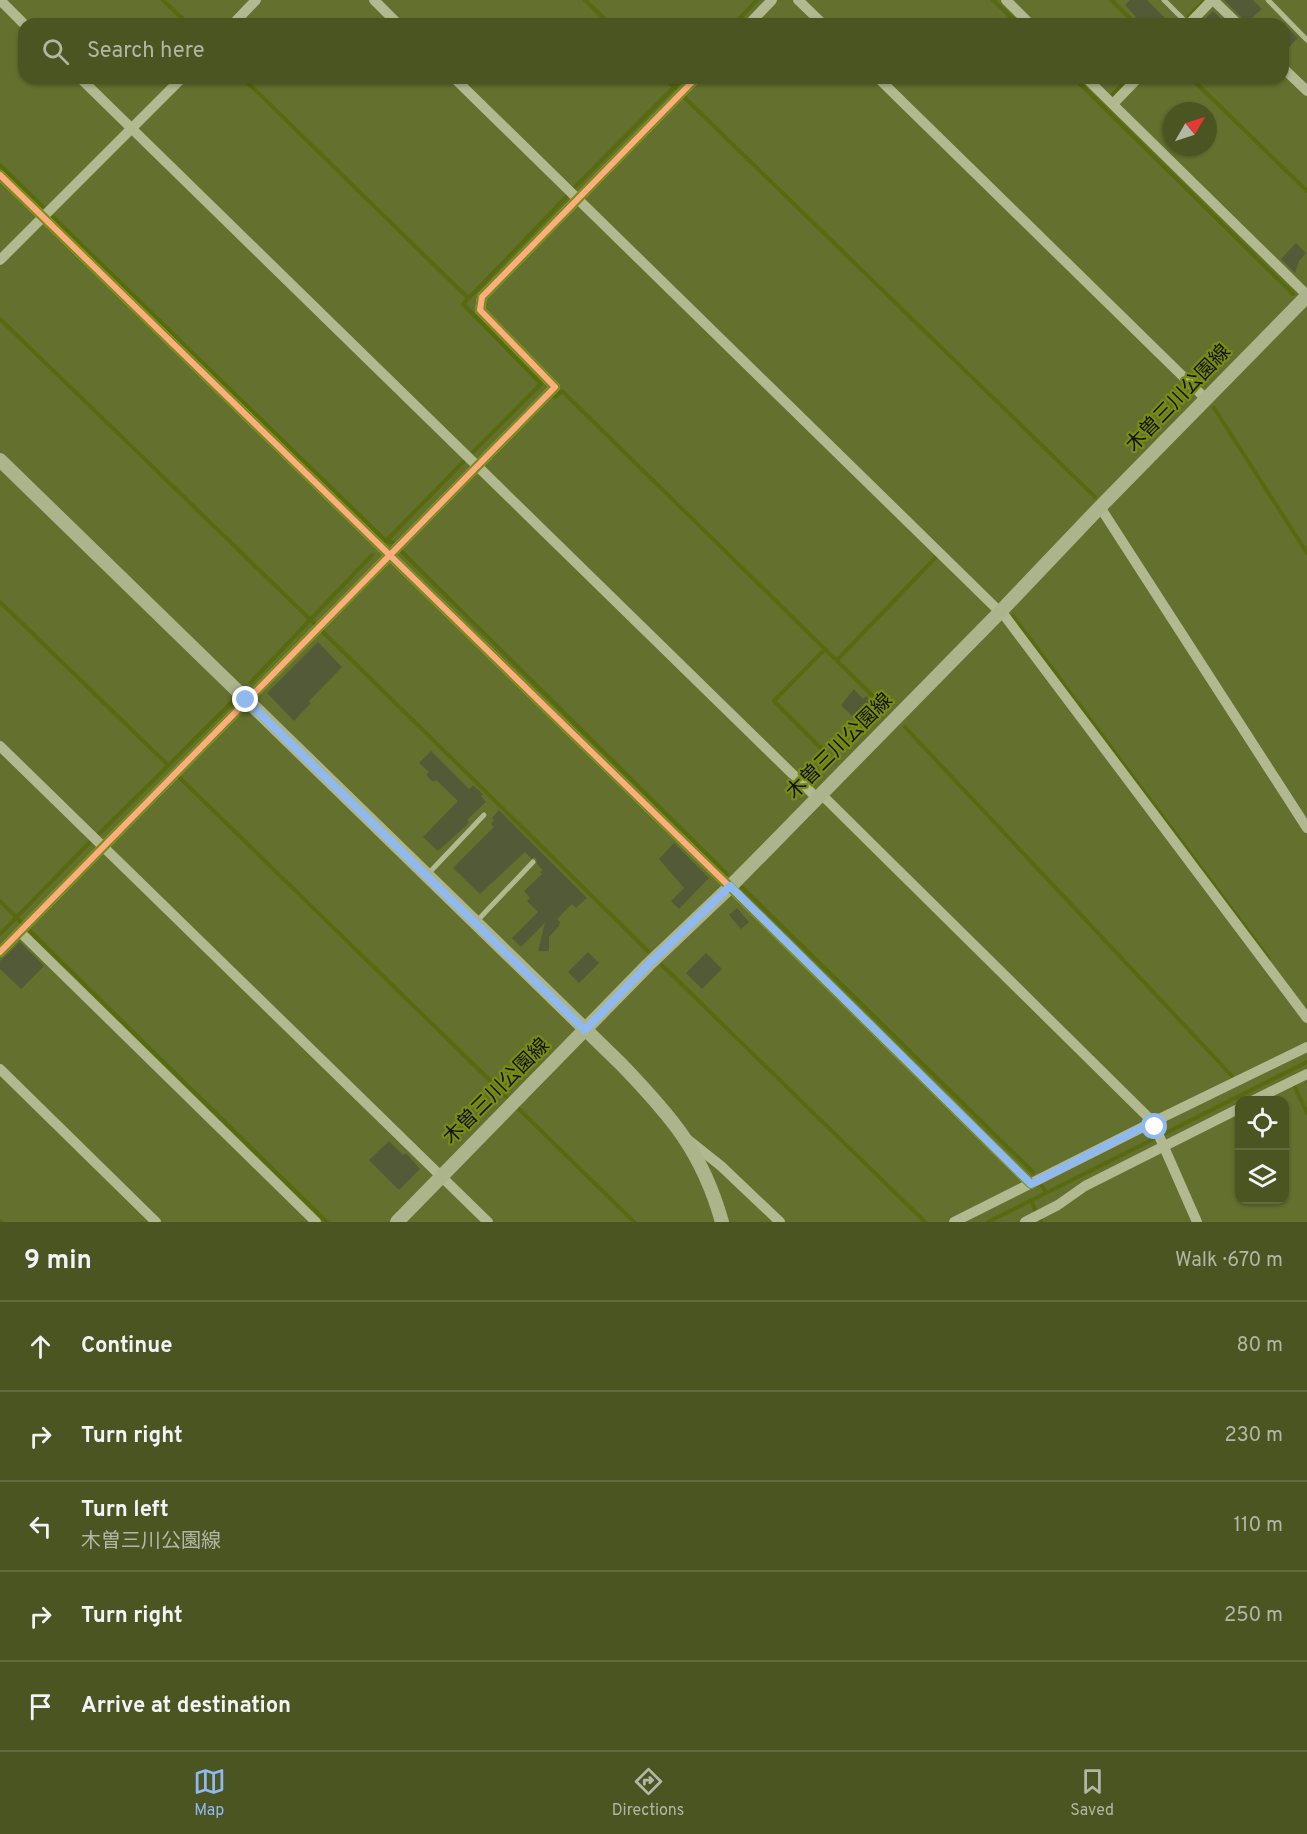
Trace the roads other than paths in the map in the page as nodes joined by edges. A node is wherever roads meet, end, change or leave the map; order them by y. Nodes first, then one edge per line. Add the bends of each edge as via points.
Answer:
1 (0, 0) edge
2 (256, 0) edge
3 (374, 0) edge
4 (772, 0) edge
5 (798, 0) edge
6 (1006, 0) edge
7 (1164, 0) edge
8 (1213, 0) edge
9 (1268, 0) edge
10 (18, 18) edge
11 (239, 18) edge
12 (392, 18) edge
13 (755, 18) edge
14 (817, 18) edge
15 (1024, 18) edge
16 (1183, 18) edge
17 (1195, 18) edge
18 (1232, 18) edge
19 (1286, 18) edge
20 (1289, 22) edge
21 (1307, 40) edge
22 (1289, 74) edge
23 (86, 84) edge
24 (176, 84) edge
25 (460, 84) edge
26 (690, 84) edge
27 (884, 84) edge
28 (1092, 84) edge
29 (1132, 84) edge
30 (1307, 91) edge
31 (1113, 104) junction
32 (132, 129) junction
33 (0, 175) edge
34 (578, 198) junction
35 (43, 217) junction
36 (0, 260) edge
37 (1307, 295) edge
38 (1206, 399) junction
39 (0, 460) edge
40 (477, 468) junction
41 (1100, 507) junction
42 (391, 555) junction
43 (1001, 612) junction
44 (246, 700) junction
45 (0, 746) edge
46 (819, 796) junction
47 (484, 815) dead end
48 (1307, 828) edge
49 (103, 847) junction
50 (533, 862) dead end
51 (427, 876) junction
52 (730, 886) junction
53 (475, 923) junction
54 (20, 932) junction
55 (0, 952) edge
56 (1307, 1018) edge
57 (585, 1030) junction
58 (1307, 1047) edge
59 (0, 1069) edge
60 (1307, 1074) edge
61 (1264, 1096) edge
62 (1235, 1110) edge
63 (1154, 1124) junction
64 (684, 1137) junction
65 (1163, 1144) junction
66 (441, 1177) junction
67 (1031, 1184) junction
68 (156, 1222) edge
69 (316, 1222) edge
70 (396, 1222) edge
71 (488, 1222) edge
72 (722, 1222) edge
73 (780, 1222) edge
74 (954, 1222) edge
75 (1025, 1222) edge
76 (1197, 1222) edge

1 - 10 street
2 - 11 street
3 - 12 street
4 - 13 street
5 - 14 street
6 - 15 street
7 - 16 lane
8 - 17 street
8 - 18 street
9 - 19 lane
20 - 21 lane
22 - 30 street
23 - 32 street
24 - 32 street
25 - 34 street
26 - 34 street
27 - 38 street
28 - 31 street
29 - 31 street
31 - 37 street
32 - 35 street
32 - 40 street
33 - 35 street
34 - 40 street via 482,297 480,310 555,387
34 - 43 street
35 - 36 street
35 - 42 street
37 - 38 main road, 木曽三川公園線
38 - 41 main road, 木曽三川公園線
39 - 44 main road
40 - 42 street
40 - 46 street
41 - 43 main road, 木曽三川公園線
41 - 48 street
42 - 44 street
42 - 52 street
43 - 46 main road, 木曽三川公園線
43 - 56 street
44 - 49 street
44 - 51 main road
45 - 49 street
46 - 52 main road, 木曽三川公園線
46 - 63 street
47 - 51 lane
49 - 54 street
49 - 66 street
50 - 53 lane
51 - 53 main road
52 - 57 main road, 木曽三川公園線
52 - 67 street
53 - 57 main road
54 - 55 street
54 - 69 street
57 - 64 main road via 664,1109
57 - 66 main road, 木曽三川公園線
58 - 63 street
59 - 68 street
60 - 61 street
62 - 65 street
63 - 65 street
63 - 67 street
64 - 72 main road via 710,1182
64 - 73 street
65 - 75 street
65 - 76 street
66 - 70 main road, 木曽三川公園線
66 - 71 street
67 - 74 street

